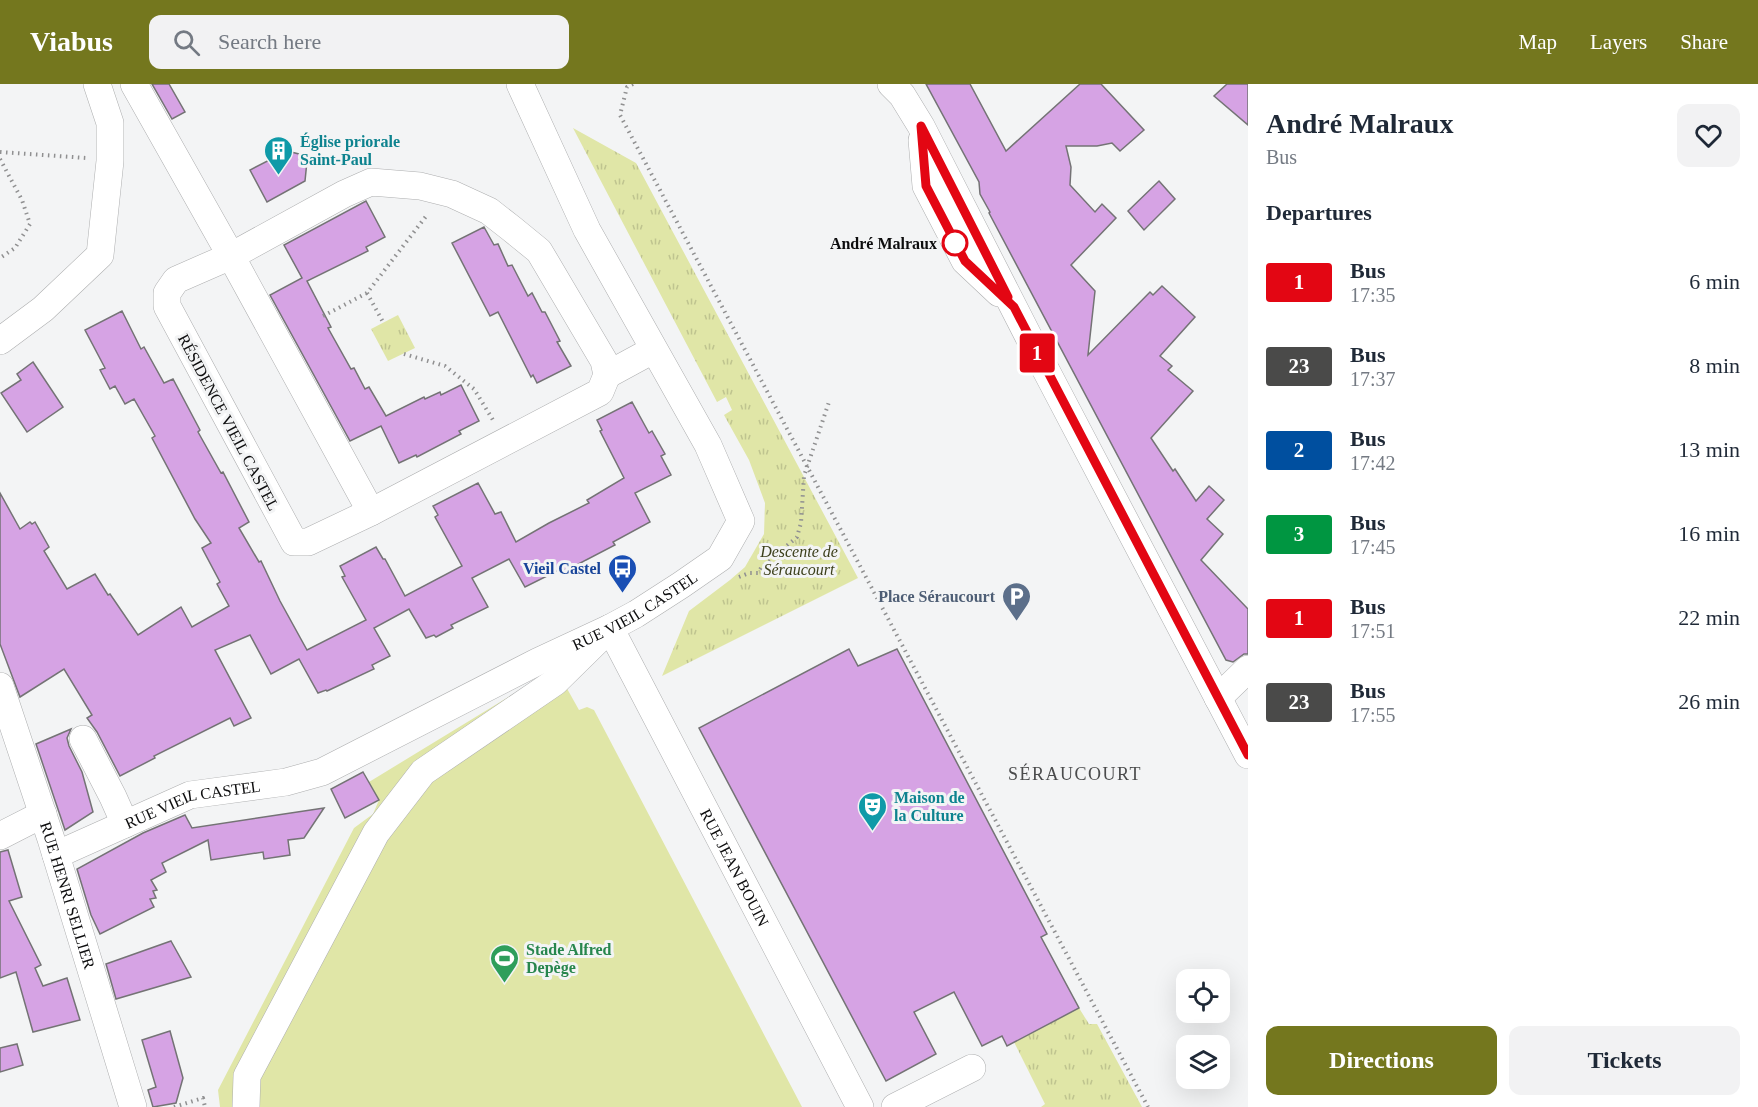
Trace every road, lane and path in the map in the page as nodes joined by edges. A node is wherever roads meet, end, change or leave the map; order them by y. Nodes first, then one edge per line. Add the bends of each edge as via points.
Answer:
1 (97, 84) edge
2 (134, 84) edge
3 (520, 84) edge
4 (633, 84) edge
5 (891, 84) edge
6 (0, 152) edge
7 (68, 156) dead end
8 (0, 159) edge
9 (444, 192) junction
10 (231, 256) junction
11 (0, 258) edge
12 (368, 293) junction
13 (323, 316) dead end
14 (383, 322) dead end
15 (0, 340) edge
16 (653, 350) junction
17 (404, 354) dead end
18 (607, 375) junction
19 (829, 402) dead end
20 (506, 442) junction
21 (807, 467) junction
22 (371, 512) junction
23 (758, 573) dead end
24 (610, 628) junction
25 (1248, 669) edge
26 (0, 686) edge
27 (1218, 698) junction
28 (82, 738) dead end
29 (1248, 755) edge
30 (43, 814) junction
31 (125, 824) junction
32 (0, 836) edge
33 (56, 855) junction
34 (972, 1068) dead end
35 (133, 1107) edge
36 (174, 1107) edge
37 (205, 1107) edge
38 (246, 1107) edge
39 (860, 1107) edge
40 (895, 1107) edge
41 (1149, 1107) edge

1 - 15 street via 110,123 100,255 43,309
2 - 10 street
3 - 16 street, RUE VIEIL CASTEL via 587,230
4 - 21 path via 627,87 620,115
5 - 27 street via 921,126
6 - 7 path
8 - 11 path via 30,224 15,248
9 - 10 street, RÉSIDENCE VIEIL CASTEL via 371,182
9 - 12 path
9 - 18 street, RÉSIDENCE VIEIL CASTEL via 489,211 539,251 604,361
10 - 22 street
10 - 22 street, RÉSIDENCE VIEIL CASTEL via 176,280 167,293 167,306 294,542 308,542
12 - 13 path
12 - 14 path
16 - 18 street, RÉSIDENCE VIEIL CASTEL
16 - 24 street, RUE VIEIL CASTEL via 708,445 741,521 720,558
17 - 20 path via 445,366 474,389
18 - 20 street, RÉSIDENCE VIEIL CASTEL via 600,392
19 - 21 path
20 - 22 street, RÉSIDENCE VIEIL CASTEL
21 - 23 path via 797,537
21 - 41 path
24 - 31 street, RUE VIEIL CASTEL via 322,772 286,782 190,795
24 - 38 street via 555,682 423,772 376,833 247,1076
24 - 39 street, RUE JEAN BOUIN
25 - 27 street
26 - 30 street, RUE HENRI SELLIER
27 - 29 street
28 - 31 street
30 - 32 street
30 - 33 street, RUE HENRI SELLIER
31 - 33 street, RUE VIEIL CASTEL
33 - 35 street, RUE HENRI SELLIER
34 - 40 street
36 - 37 path via 203,1098

